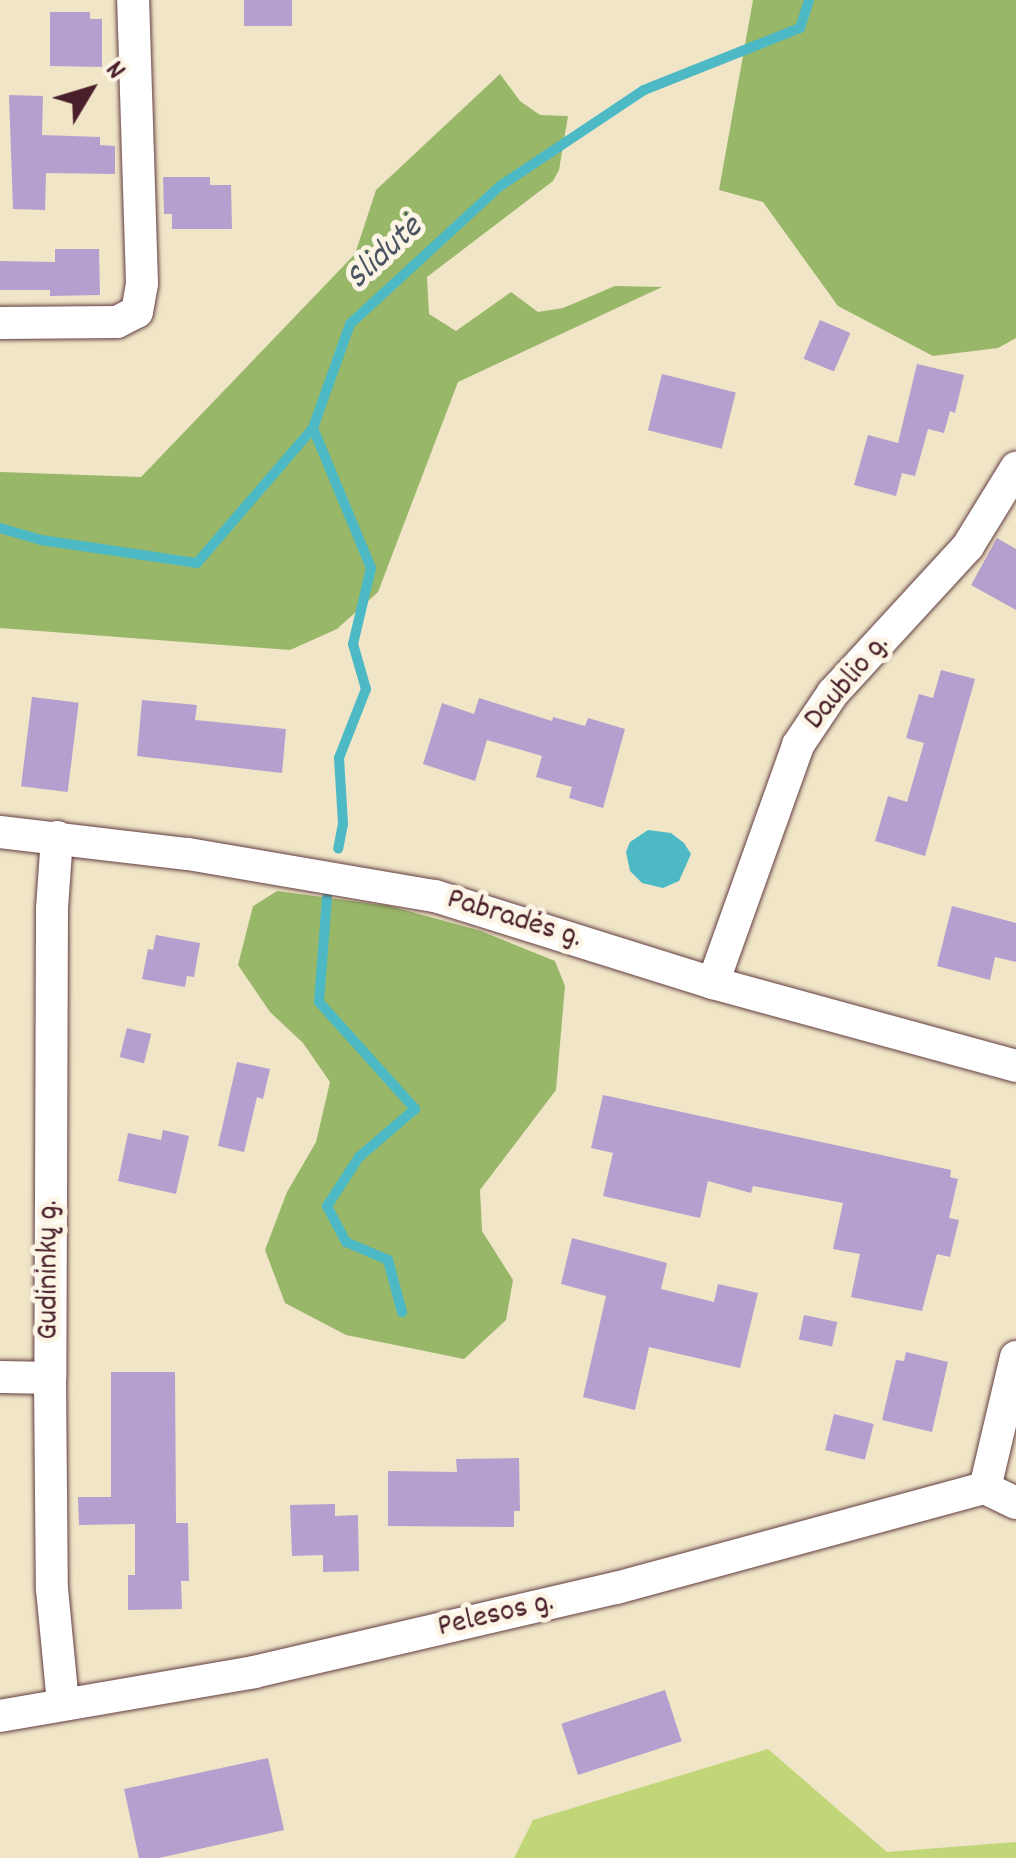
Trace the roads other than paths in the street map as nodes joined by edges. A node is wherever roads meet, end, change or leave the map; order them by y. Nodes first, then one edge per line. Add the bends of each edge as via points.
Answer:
1 (133, 0) edge
2 (0, 323) edge
3 (1016, 468) edge
4 (0, 832) edge
5 (56, 837) junction
6 (713, 983) junction
7 (1016, 1066) edge
8 (1016, 1357) edge
9 (0, 1377) edge
10 (50, 1378) junction
11 (985, 1488) junction
12 (1016, 1504) edge
13 (63, 1702) junction
14 (0, 1716) edge

1 - 2 street via 138,312 117,322
3 - 6 street, Daublio g. via 968,546 834,693 798,746
4 - 5 street, Pabradės g.
5 - 6 street, Pabradės g. via 435,896
5 - 10 street, Gudininkų g.
6 - 7 street, Pabradės g.
8 - 11 street
9 - 10 street
10 - 13 street, Gudininkų g. via 52,1589
11 - 12 street
11 - 13 street, Pelesos g. via 616,1588 292,1664
13 - 14 street, Pelesos g.

